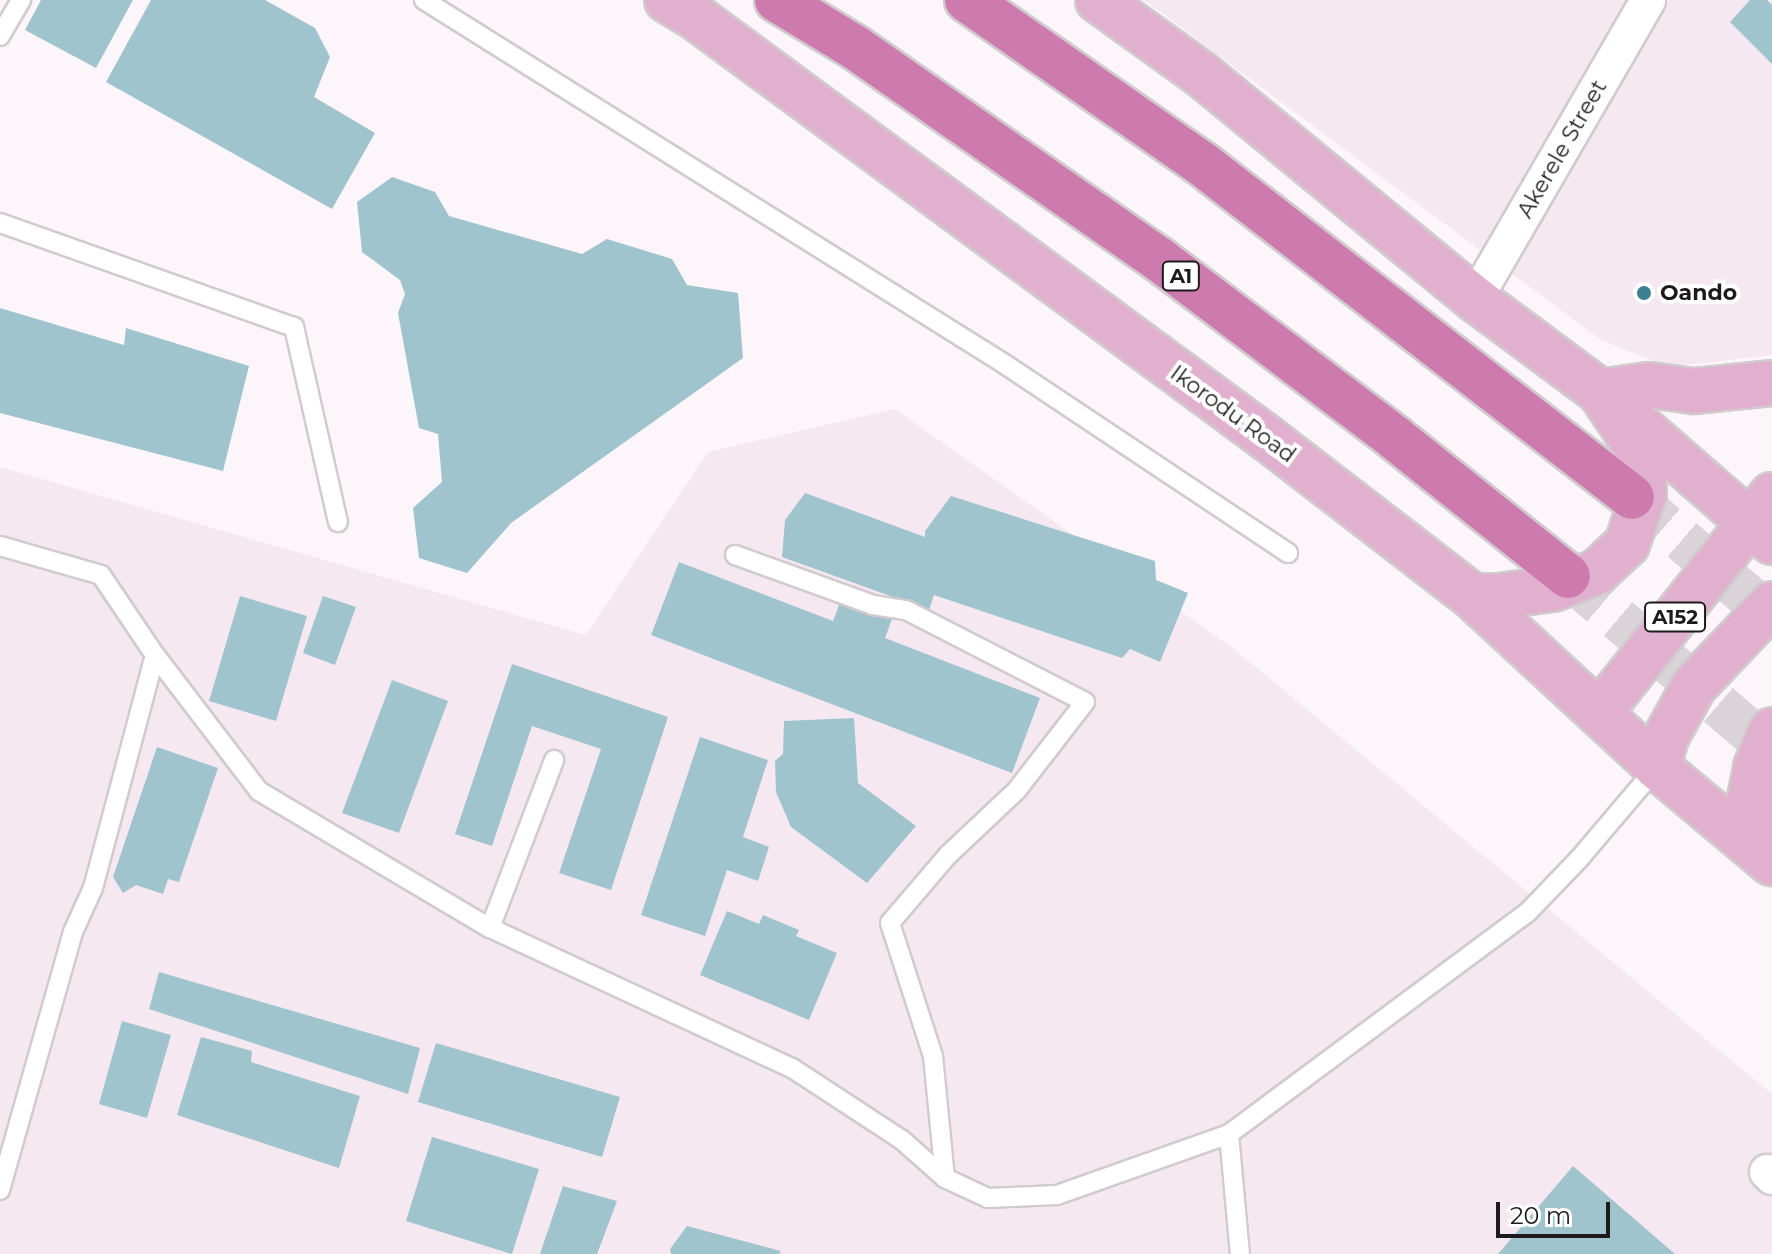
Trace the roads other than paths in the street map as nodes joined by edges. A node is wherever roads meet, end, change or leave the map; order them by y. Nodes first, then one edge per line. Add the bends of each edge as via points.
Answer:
1 (21, 0) edge
2 (424, 0) edge
3 (667, 0) edge
4 (777, 0) edge
5 (967, 0) edge
6 (1098, 0) edge
7 (1648, 0) edge
8 (0, 36) edge
9 (0, 223) edge
10 (1475, 299) junction
11 (1772, 383) edge
12 (1600, 392) junction
13 (1632, 497) tunnel mouth
14 (1765, 520) edge
15 (338, 522) dead end
16 (0, 546) edge
17 (1288, 553) dead end
18 (735, 555) dead end
19 (1568, 576) tunnel mouth
20 (1472, 596) junction
21 (1772, 604) edge
22 (155, 655) junction
23 (1600, 712) junction
24 (1772, 730) edge
25 (554, 760) dead end
26 (1657, 767) junction
27 (1772, 862) edge
28 (490, 928) junction
29 (1229, 1134) junction
30 (945, 1178) junction
31 (0, 1190) edge
32 (1240, 1254) edge

1 - 8 lane
2 - 17 lane via 1006,365
3 - 20 main road, Ikorodu Road via 1267,438
4 - 19 highway, A1 via 856,48 1160,260
5 - 13 highway via 1201,163
6 - 10 main road via 1201,74
7 - 10 street, Akerele Street
9 - 15 lane via 294,327
10 - 12 main road
11 - 12 main road via 1694,391 1649,385
12 - 14 main road
12 - 20 main road via 1644,467 1644,494 1627,544 1597,572 1553,589
14 - 23 main road, A152
16 - 22 lane via 101,575
18 - 30 lane via 873,605 906,610 1085,702 1017,790 948,855 890,923 933,1056
20 - 23 main road, Ikorodu Road
21 - 26 main road, A152 via 1694,686 1666,737
22 - 28 lane via 259,791
22 - 31 lane via 93,888 73,932
23 - 26 main road, Ikorodu Road
24 - 27 main road via 1756,767 1750,799 1754,827
25 - 28 lane
26 - 27 main road, Ikorodu Road
26 - 29 lane via 1527,913
28 - 30 lane via 792,1068 902,1140
29 - 30 lane via 1057,1195 988,1198
29 - 32 lane

